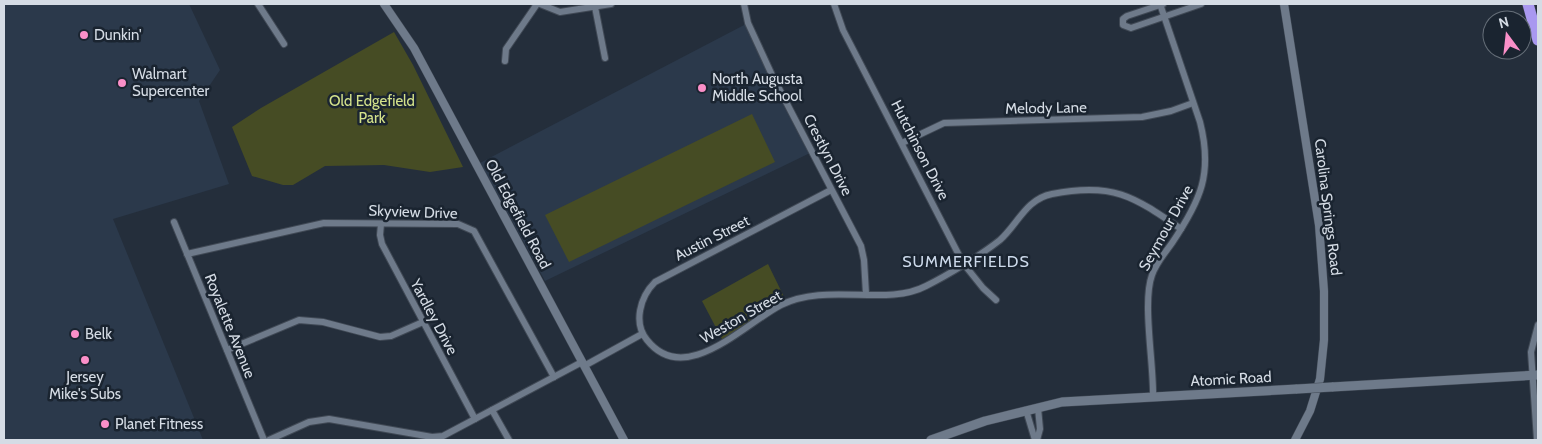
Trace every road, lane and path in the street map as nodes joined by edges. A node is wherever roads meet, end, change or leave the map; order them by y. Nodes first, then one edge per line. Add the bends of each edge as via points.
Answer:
1 (258, 4) edge
2 (384, 4) edge
3 (539, 4) edge
4 (611, 4) edge
5 (744, 4) edge
6 (834, 4) edge
7 (1162, 4) edge
8 (1201, 4) edge
9 (1284, 4) edge
10 (1528, 4) edge
11 (595, 7) junction
12 (1165, 18) junction
13 (1538, 40) edge
14 (284, 44) dead end
15 (605, 58) dead end
16 (505, 61) dead end
17 (1194, 103) junction
18 (902, 143) junction
19 (831, 190) junction
20 (174, 222) dead end
21 (382, 224) junction
22 (1181, 230) junction
23 (187, 254) junction
24 (963, 263) junction
25 (866, 294) junction
26 (996, 300) dead end
27 (423, 322) junction
28 (1538, 325) edge
29 (642, 334) junction
30 (227, 350) junction
31 (583, 364) junction
32 (1535, 375) edge
33 (554, 377) junction
34 (1153, 397) junction
35 (1038, 408) junction
36 (492, 410) junction
37 (1026, 410) junction
38 (475, 419) junction
39 (264, 440) edge
40 (269, 440) edge
41 (509, 440) edge
42 (624, 440) edge
43 (932, 440) edge
44 (1036, 440) edge
45 (1295, 440) edge
46 (1537, 440) edge

1 - 14 street
2 - 31 street, Old Edgefield Road via 408,37
3 - 11 street via 560,12
3 - 16 street via 506,49
4 - 11 street
5 - 19 street, Crestlyn Drive via 748,23 772,75
6 - 18 street, Hutchinson Drive via 843,30
7 - 12 street, Seymour Drive
7 - 12 street, Seymour Drive via 1127,16 1123,25 1131,28
8 - 12 street, Seymour Drive
9 - 45 street, Carolina Springs Road via 1319,225 1324,291 1320,379 1310,410
10 - 13 highway
11 - 15 street
12 - 17 street, Seymour Drive
17 - 18 street, Melody Lane via 1142,117 944,124
17 - 22 street, Seymour Drive via 1205,139 1206,172 1200,197
18 - 24 street, Hutchinson Drive
19 - 25 street, Crestlyn Drive via 863,253
19 - 29 street, Austin Street via 659,279 646,292 640,306
20 - 23 street, Royalette Avenue
21 - 23 street, Skyview Drive via 324,223
21 - 27 street, Yardley Drive via 382,244
21 - 33 street, Skyview Drive via 458,224 474,231
22 - 24 street, Weston Street via 1143,203 1127,196 1105,190 1079,189 1034,201 1004,236
22 - 34 street, Seymour Drive via 1158,264 1150,284 1148,306
23 - 30 street, Royalette Avenue
24 - 25 street, Weston Street via 916,290 903,294
24 - 26 street, Hutchinson Drive
25 - 29 street, Weston Street via 824,294 791,301 706,352 690,358 666,355 651,346
27 - 30 street via 391,336 380,337 323,322 299,320
27 - 38 street, Yardley Drive
28 - 32 street via 1531,352
29 - 31 street
30 - 39 street, Royalette Avenue
31 - 33 street
31 - 42 street, Old Edgefield Road
32 - 34 main road, Atomic Road, bridge
32 - 46 street
33 - 36 street
34 - 35 main road, Atomic Road via 1062,402
35 - 37 main road, Atomic Road
35 - 44 street via 1040,429
36 - 38 street
36 - 41 street
37 - 43 main road, Atomic Road via 967,426
37 - 44 street
38 - 40 street via 448,434 432,437 323,419

